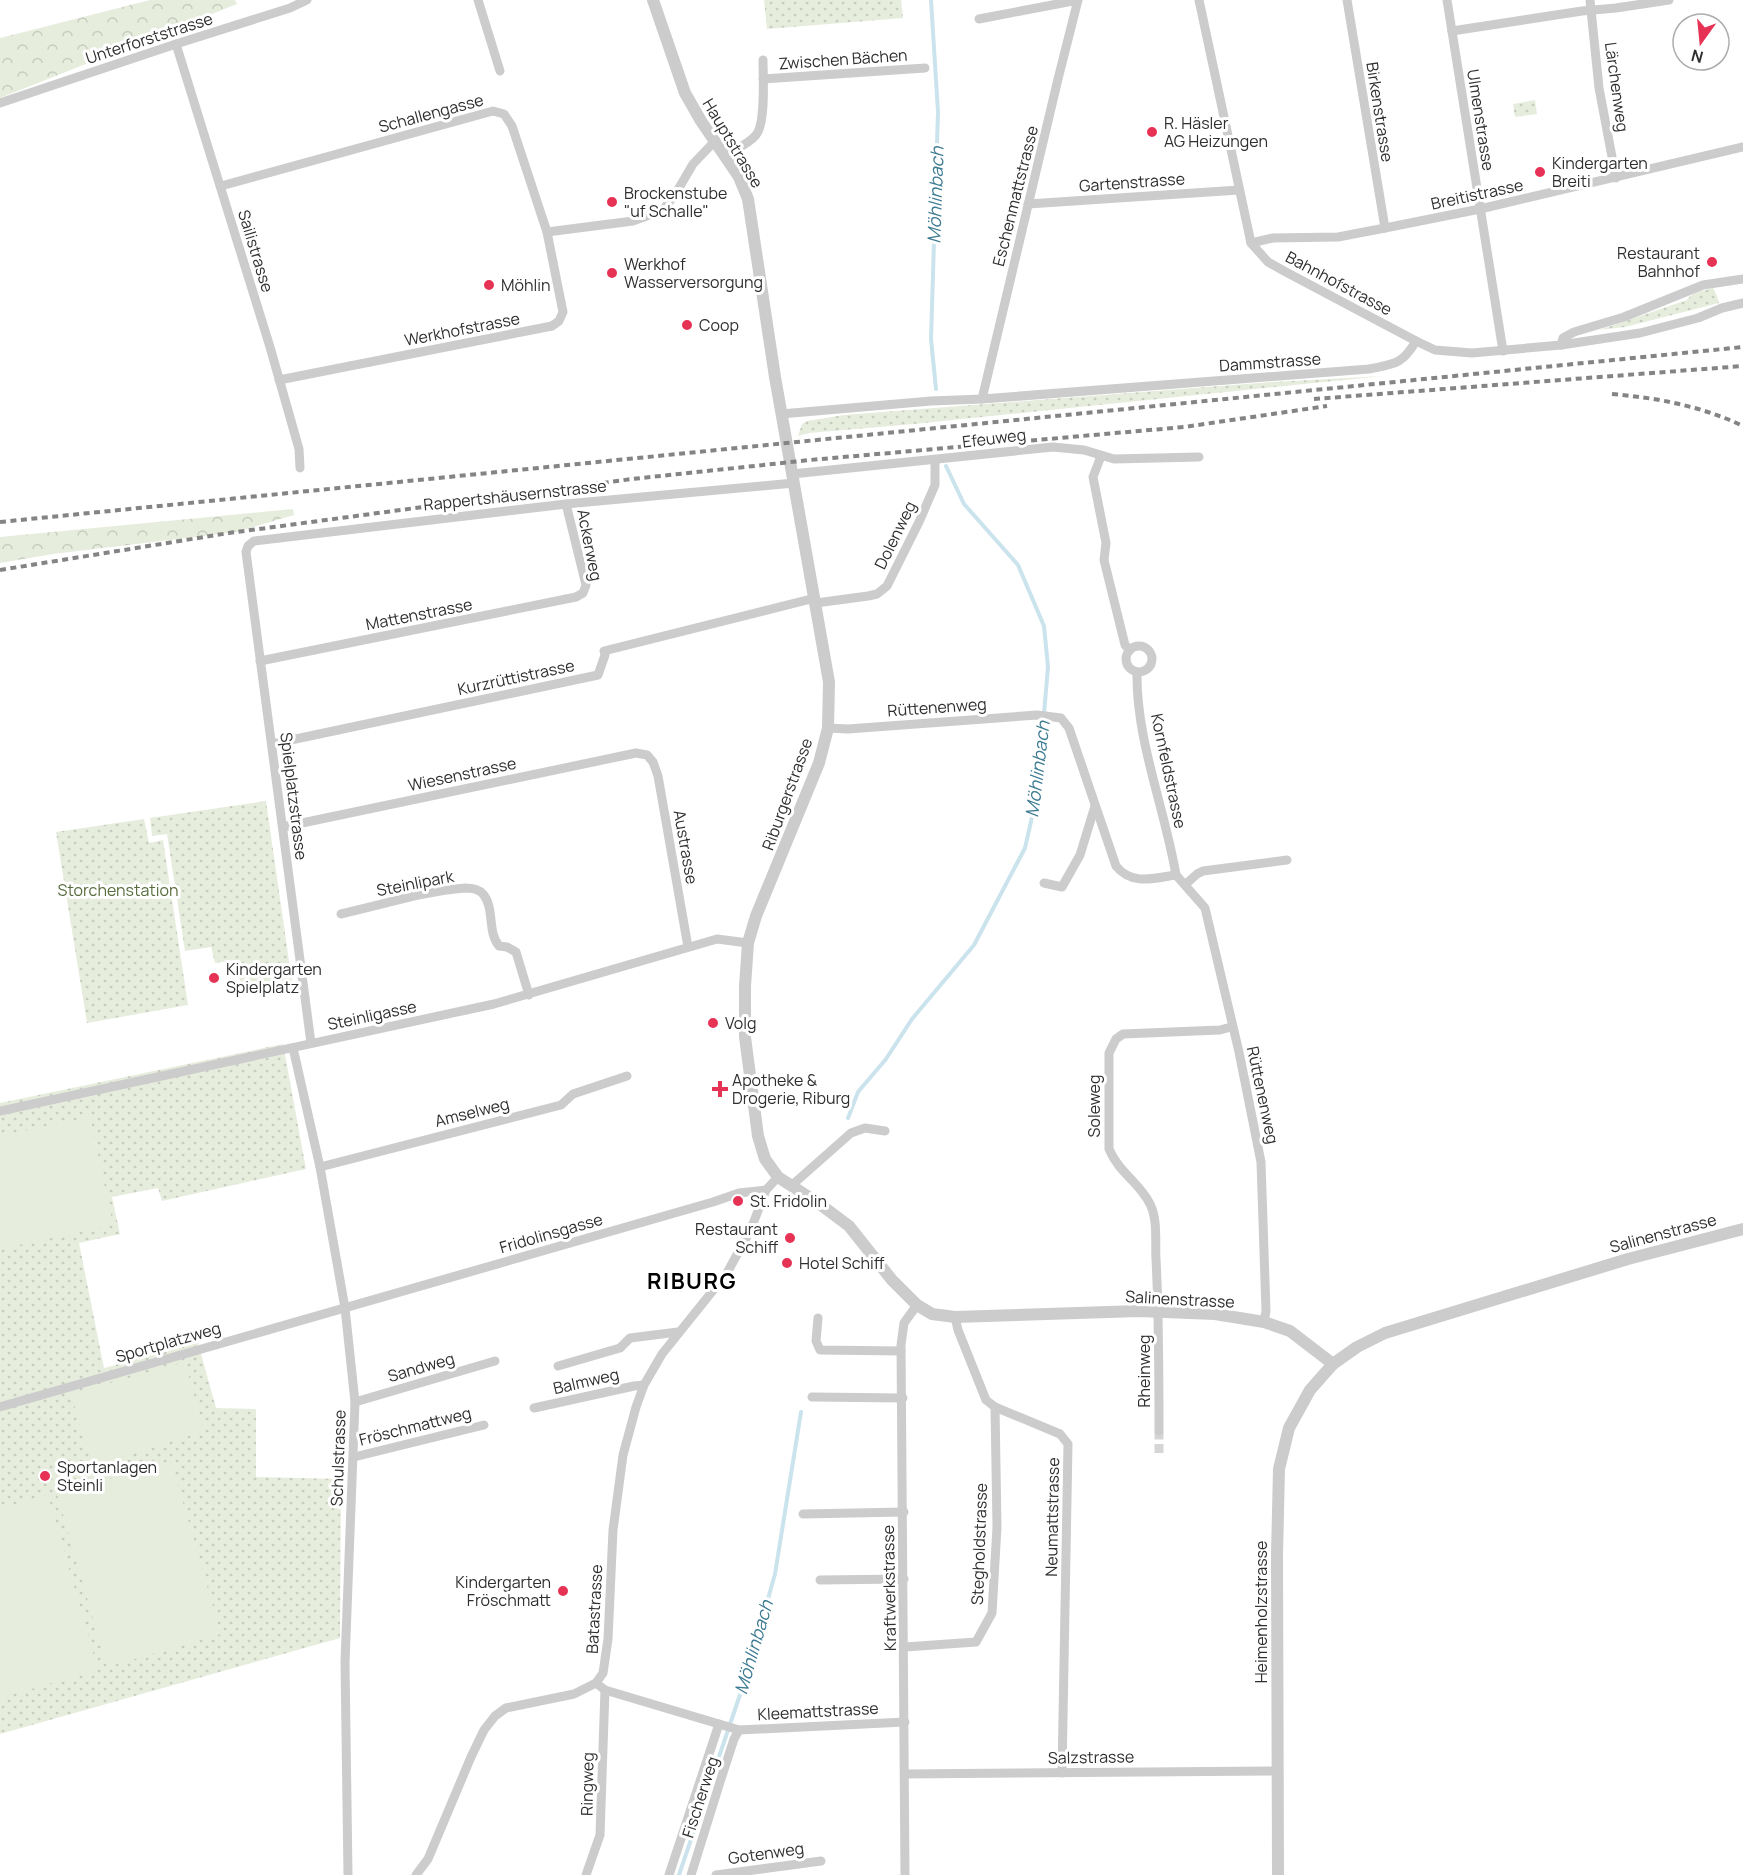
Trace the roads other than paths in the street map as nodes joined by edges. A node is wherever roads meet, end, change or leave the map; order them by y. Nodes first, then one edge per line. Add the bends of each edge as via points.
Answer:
1 (307, 0) edge
2 (478, 0) edge
3 (653, 0) edge
4 (1078, 0) edge
5 (1199, 0) edge
6 (1347, 0) edge
7 (1447, 0) edge
8 (1669, 0) edge
9 (1591, 5) edge
10 (979, 19) dead end
11 (1452, 31) junction
12 (176, 44) junction
13 (763, 60) dead end
14 (926, 68) dead end
15 (500, 71) dead end
16 (763, 79) junction
17 (0, 103) edge
18 (714, 142) junction
19 (1743, 147) edge
20 (724, 156) junction
21 (1616, 178) junction
22 (221, 186) junction
23 (1239, 190) junction
24 (1028, 204) junction
25 (1480, 209) junction
26 (1385, 228) junction
27 (547, 232) junction
28 (1251, 243) junction
29 (1743, 279) edge
30 (1743, 303) edge
31 (1416, 341) junction
32 (1561, 345) junction
33 (1503, 351) junction
34 (279, 380) junction
35 (982, 399) junction
36 (781, 414) junction
37 (1101, 456) junction
38 (1199, 457) dead end
39 (935, 460) junction
40 (300, 468) dead end
41 (793, 478) junction
42 (566, 504) junction
43 (246, 552) joint
44 (583, 593) joint
45 (816, 601) junction
46 (1130, 650) junction
47 (260, 661) junction
48 (1137, 673) junction
49 (828, 728) junction
50 (272, 744) junction
51 (647, 755) joint
52 (1095, 806) junction
53 (283, 827) junction
54 (1287, 860) dead end
55 (1176, 875) junction
56 (1044, 884) dead end
57 (1186, 884) junction
58 (341, 914) dead end
59 (748, 943) junction
60 (688, 947) junction
61 (529, 995) junction
62 (1231, 1027) junction
63 (311, 1043) junction
64 (293, 1048) junction
65 (627, 1076) dead end
66 (0, 1111) edge
67 (885, 1131) dead end
68 (320, 1167) junction
69 (778, 1177) junction
70 (791, 1186) junction
71 (766, 1190) junction
72 (1743, 1229) edge
73 (917, 1305) junction
74 (345, 1308) junction
75 (1159, 1312) junction
76 (955, 1317) junction
77 (818, 1318) dead end
78 (1264, 1322) junction
79 (678, 1332) junction
80 (901, 1351) junction
81 (495, 1361) dead end
82 (1333, 1364) junction
83 (558, 1366) dead end
84 (644, 1385) junction
85 (812, 1397) dead end
86 (903, 1398) junction
87 (355, 1402) junction
88 (0, 1407) edge
89 (995, 1407) junction
90 (534, 1408) dead end
91 (484, 1425) dead end
92 (1159, 1431) tunnel mouth
93 (354, 1457) junction
94 (903, 1512) junction
95 (803, 1514) dead end
96 (904, 1579) junction
97 (820, 1580) dead end
98 (905, 1647) junction
99 (596, 1683) junction
100 (605, 1690) junction
101 (905, 1722) junction
102 (719, 1724) junction
103 (740, 1730) junction
104 (1278, 1771) junction
105 (1062, 1773) junction
106 (906, 1774) junction
107 (821, 1861) dead end
108 (348, 1875) edge
109 (416, 1875) edge
110 (586, 1875) edge
111 (669, 1875) edge
112 (691, 1875) edge
113 (716, 1875) edge
114 (905, 1875) edge
115 (1278, 1875) edge

1 - 12 street, Unterforststrasse
2 - 15 street
3 - 18 street, Hauptstrasse via 685,93
4 - 10 street, Eschenmattstrasse
4 - 24 street, Eschenmattstrasse
5 - 23 street
6 - 26 street, Birkenstrasse
7 - 11 street, Ulmenstrasse
8 - 9 street via 1616,9
9 - 11 street
9 - 21 street, Lärchenweg via 1599,88
11 - 25 street, Ulmenstrasse
12 - 17 street, Unterforststrasse
12 - 22 street, Sailistrasse
13 - 16 street
14 - 16 street, Zwischen Bächen
16 - 20 street via 759,130 755,137
18 - 20 street, Hauptstrasse
18 - 27 street via 693,164 663,210 633,221
19 - 21 street, Breitistrasse
20 - 36 street, Hauptstrasse via 739,177 752,214
21 - 25 street, Breitistrasse
22 - 27 street, Schallengasse via 494,111 504,114 512,126
22 - 34 street, Sailistrasse
23 - 24 street, Gartenstrasse
23 - 28 street
24 - 35 street, Eschenmattstrasse
25 - 26 street, Breitistrasse
25 - 33 street, Ulmenstrasse
26 - 28 street, Breitistrasse via 1338,237 1273,238
27 - 34 street, Werkhofstrasse via 563,312 552,326
28 - 31 street, Bahnhofstrasse via 1276,267
29 - 32 street via 1703,285 1624,317 1574,332 1563,338
30 - 32 street via 1640,333
31 - 33 street via 1448,352
31 - 35 street, Dammstrasse via 1400,363 1369,369
32 - 33 street
34 - 40 street, Sailistrasse via 299,449
35 - 36 street, Dammstrasse
36 - 41 street, Riburgerstrasse
37 - 38 street, Efeuweg
37 - 39 street, Efeuweg via 1053,447
37 - 46 street, Kornfeldstrasse via 1093,477 1106,543 1104,560 1125,645
39 - 41 street, Efeuweg
39 - 45 street, Dolenweg via 935,485 887,586 868,596
41 - 42 street, Rappertshäusernstrasse
41 - 45 street, Riburgerstrasse
42 - 43 street, Rappertshäusernstrasse via 254,541
42 - 44 street, Ackerweg via 586,585
43 - 47 street, Spielplatzstrasse
44 - 47 street, Mattenstrasse
45 - 49 street, Riburgerstrasse via 829,682
45 - 50 street, Kurzrüttistrasse via 604,651 598,675
46 - 48 street, Kornfeldstrasse via 1126,661
46 - 48 street via 1141,646 1152,657 1151,665
47 - 50 street, Spielplatzstrasse
48 - 55 street, Kornfeldstrasse via 1147,746
49 - 52 street, Rüttenenweg via 1041,715 1060,718 1069,728
49 - 59 street, Riburgerstrasse via 819,763
50 - 53 street, Spielplatzstrasse
51 - 53 street, Wiesenstrasse via 636,753
51 - 60 street, Austrasse via 658,776
52 - 55 street, Rüttenenweg via 1122,873 1139,880
52 - 56 street via 1080,855 1062,887
53 - 63 street, Spielplatzstrasse
54 - 57 street via 1203,871
55 - 57 street, Rüttenenweg
57 - 62 street, Rüttenenweg via 1205,908
58 - 61 street, Steinlipark via 437,893 476,889 487,900 494,940 516,952
59 - 60 street, Steinligasse via 717,939
59 - 69 street, Riburgerstrasse via 745,1037 751,1084 761,1148
60 - 61 street, Steinligasse
61 - 63 street, Steinligasse
62 - 75 street, Soleweg via 1123,1034 1109,1053 1109,1149 1115,1164 1152,1206
62 - 78 street, Rüttenenweg via 1262,1162
63 - 64 street, Steinligasse
64 - 66 street, Steinligasse
64 - 68 street, Schulstrasse
65 - 68 street, Amselweg via 573,1094 561,1105
67 - 70 street via 865,1128 851,1133
68 - 74 street, Schulstrasse
69 - 70 street, Salinenstrasse
69 - 71 street, Batastrasse
70 - 73 street, Salinenstrasse via 849,1226
71 - 74 street, Fridolinsgasse via 739,1193
71 - 79 street, Batastrasse via 751,1229 727,1273
72 - 82 street, Salinenstrasse via 1628,1259 1385,1333
73 - 76 street, Salinenstrasse via 932,1314
73 - 80 street, Kraftwerkstrasse via 904,1323
74 - 87 street, Schulstrasse
74 - 88 street, Sportplatzweg
75 - 76 street, Salinenstrasse
75 - 78 street, Salinenstrasse via 1215,1314
75 - 92 street, Rheinweg
76 - 89 street via 982,1392
77 - 80 street via 816,1341 820,1350
78 - 82 street, Salinenstrasse via 1290,1331
79 - 83 street via 630,1338 620,1348
79 - 84 street, Batastrasse
80 - 86 street, Kraftwerkstrasse
81 - 87 street, Sandweg
82 - 104 street, Heimenholzstrasse via 1310,1390 1289,1428 1279,1469
84 - 90 street, Balmweg
84 - 99 street, Batastrasse via 623,1455 613,1530 606,1663
85 - 86 street
86 - 94 street, Kraftwerkstrasse
87 - 93 street, Schulstrasse
89 - 98 street, Stegholdstrasse via 997,1527 992,1613 976,1642
89 - 105 street, Neumattstrasse via 1060,1434 1068,1444
91 - 93 street, Fröschmattweg
93 - 108 street, Schulstrasse via 345,1662
94 - 95 street
94 - 96 street, Kraftwerkstrasse
96 - 97 street
96 - 98 street, Kraftwerkstrasse
98 - 101 street, Kraftwerkstrasse
99 - 100 street, Kleemattstrasse
99 - 109 street via 574,1694 507,1708 495,1716 471,1756 428,1858
100 - 102 street, Kleemattstrasse
100 - 110 street, Ringweg via 600,1835
101 - 103 street, Kleemattstrasse
101 - 106 street, Kraftwerkstrasse
102 - 103 street, Kleemattstrasse
102 - 111 street
103 - 112 street, Fischerweg
104 - 105 street, Salzstrasse
104 - 115 street, Heimenholzstrasse
105 - 106 street, Salzstrasse
106 - 114 street, Kraftwerkstrasse
107 - 113 street, Gotenweg

